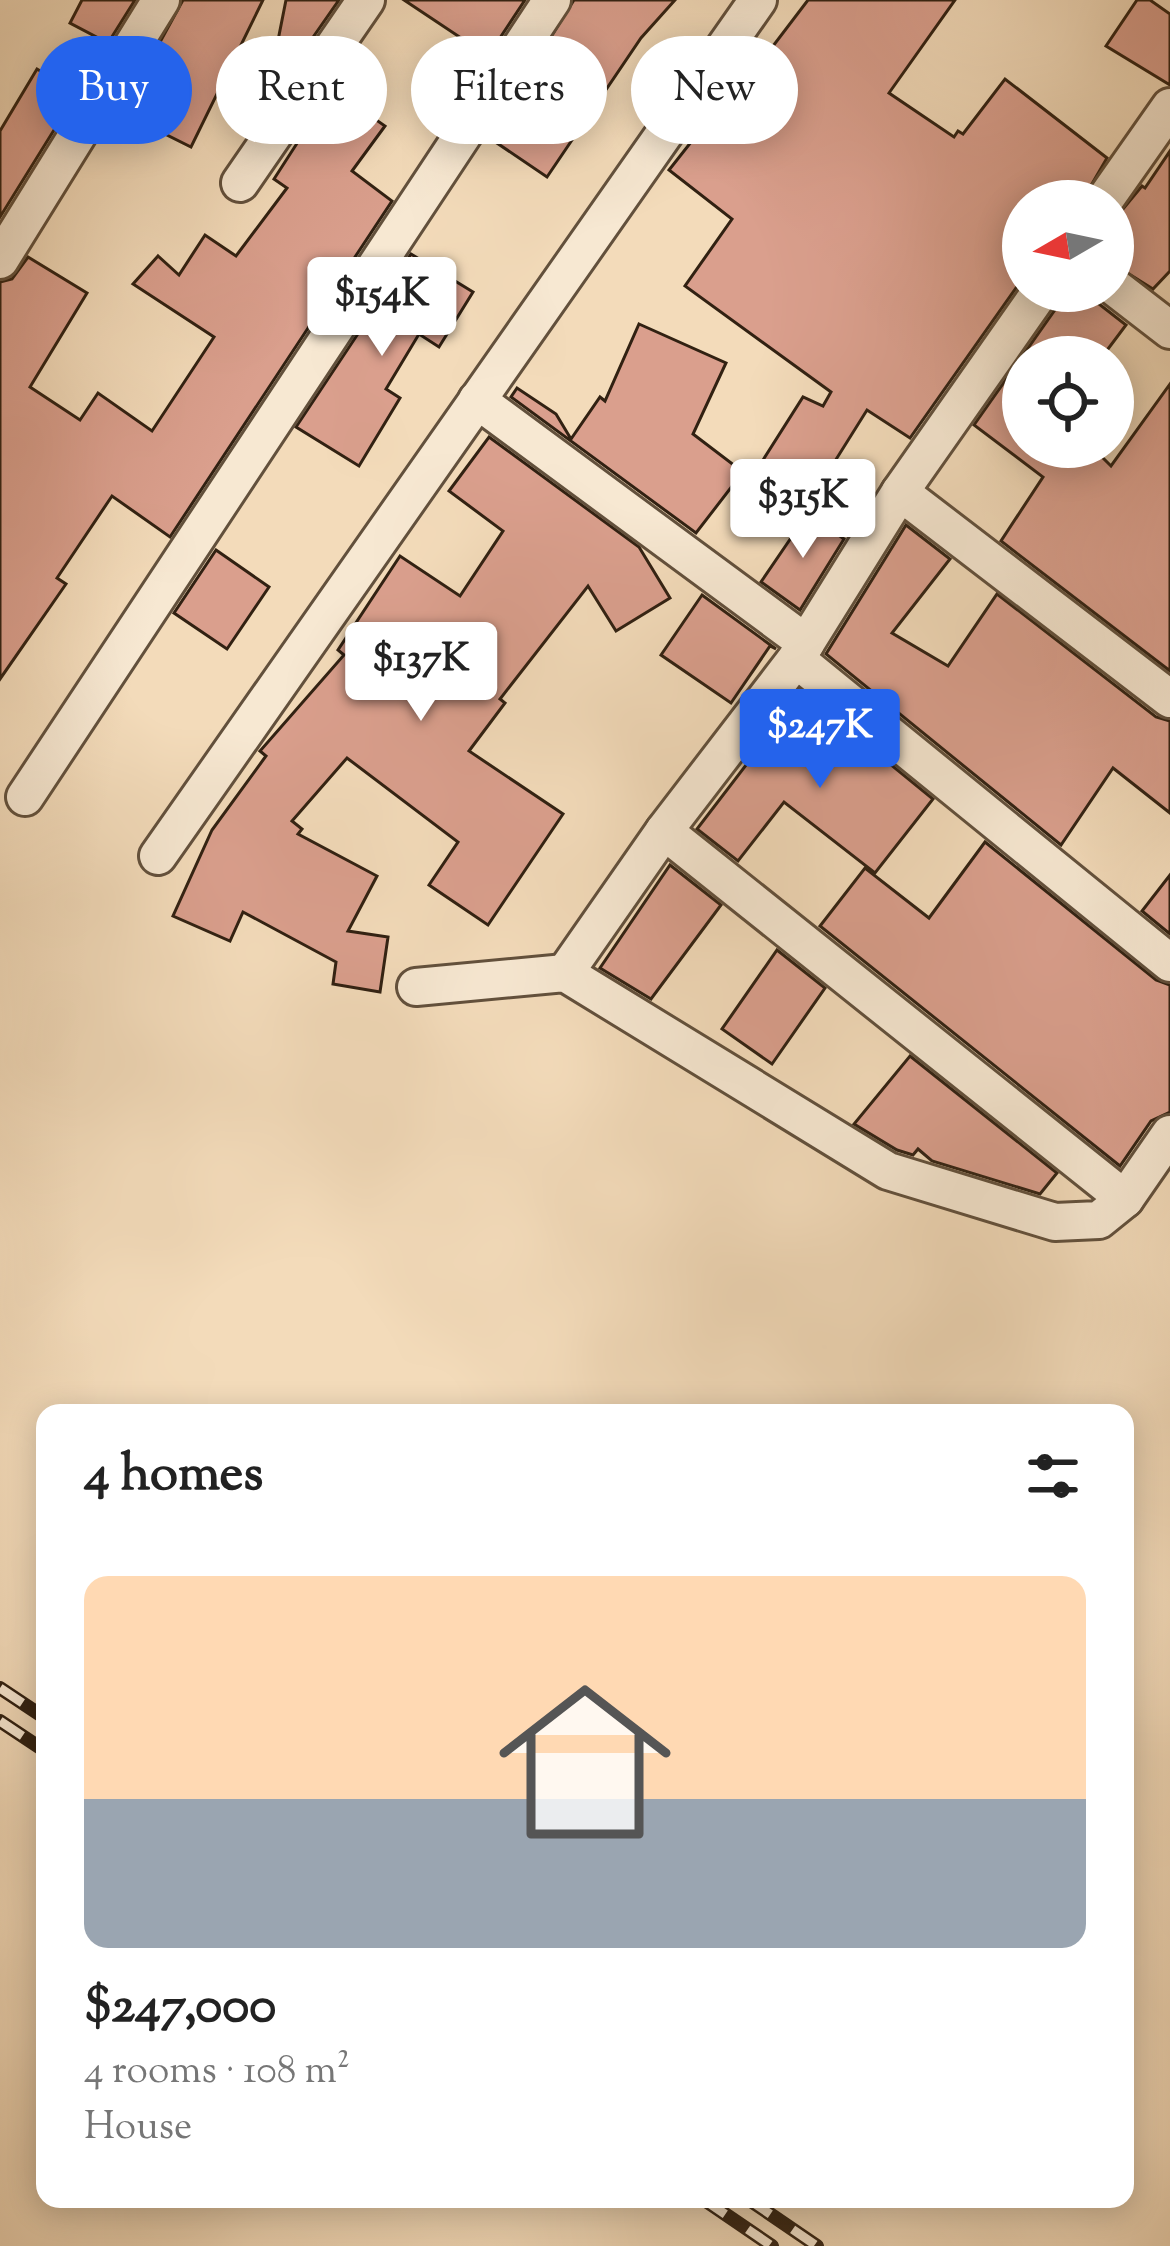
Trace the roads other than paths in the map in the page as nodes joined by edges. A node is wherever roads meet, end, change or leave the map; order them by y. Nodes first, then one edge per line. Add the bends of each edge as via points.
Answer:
1 (161, 0) edge
2 (366, 0) edge
3 (552, 0) edge
4 (758, 0) edge
5 (1170, 107) edge
6 (1119, 180) edge
7 (240, 183) dead end
8 (0, 260) edge
9 (1134, 302) edge
10 (1026, 312) edge
11 (1170, 330) edge
12 (477, 400) junction
13 (901, 493) junction
14 (801, 651) junction
15 (1170, 699) edge
16 (25, 797) dead end
17 (664, 832) junction
18 (158, 856) dead end
19 (1170, 963) edge
20 (565, 973) junction
21 (416, 986) dead end
22 (1170, 1135) edge
23 (1125, 1199) junction

1 - 8 street
2 - 7 street
3 - 16 street
4 - 12 street
5 - 6 street
9 - 11 street
10 - 13 street
12 - 14 street
12 - 18 street
13 - 14 street
13 - 15 street
14 - 17 street
14 - 19 street
17 - 20 street
17 - 23 street
20 - 21 street
20 - 23 street via 888,1172 1055,1222 1099,1220
22 - 23 street

